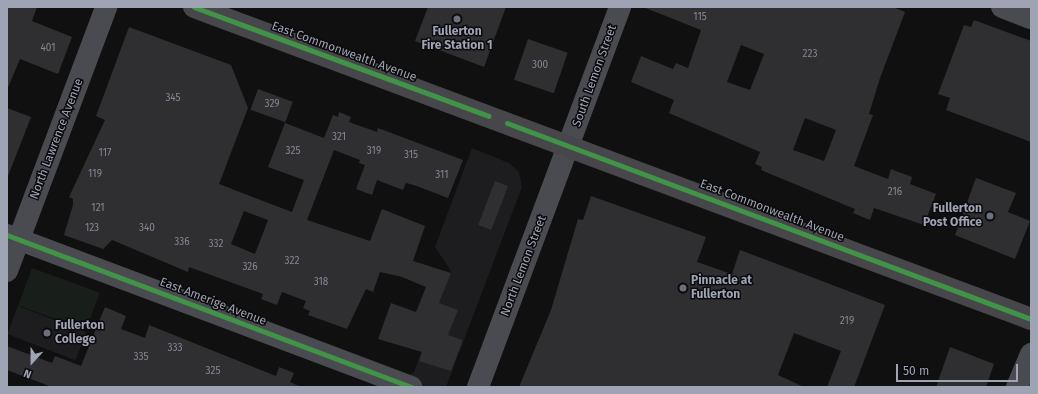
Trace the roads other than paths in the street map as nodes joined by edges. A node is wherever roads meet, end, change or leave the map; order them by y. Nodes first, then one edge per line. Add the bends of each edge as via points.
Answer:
1 (106, 7) edge
2 (194, 7) edge
3 (620, 7) edge
4 (1002, 7) edge
5 (1031, 18) edge
6 (569, 146) junction
7 (13, 237) edge
8 (7, 271) edge
9 (1031, 319) edge
10 (1031, 354) edge
11 (411, 387) edge
12 (478, 387) edge
13 (1017, 387) edge

1 - 7 street, North Lawrence Avenue
2 - 6 main road, East Commonwealth Avenue
3 - 6 street, South Lemon Street
4 - 5 street
6 - 9 main road, East Commonwealth Avenue
6 - 12 street, North Lemon Street
7 - 8 street, North Lawrence Avenue
7 - 11 street, East Amerige Avenue
10 - 13 street

